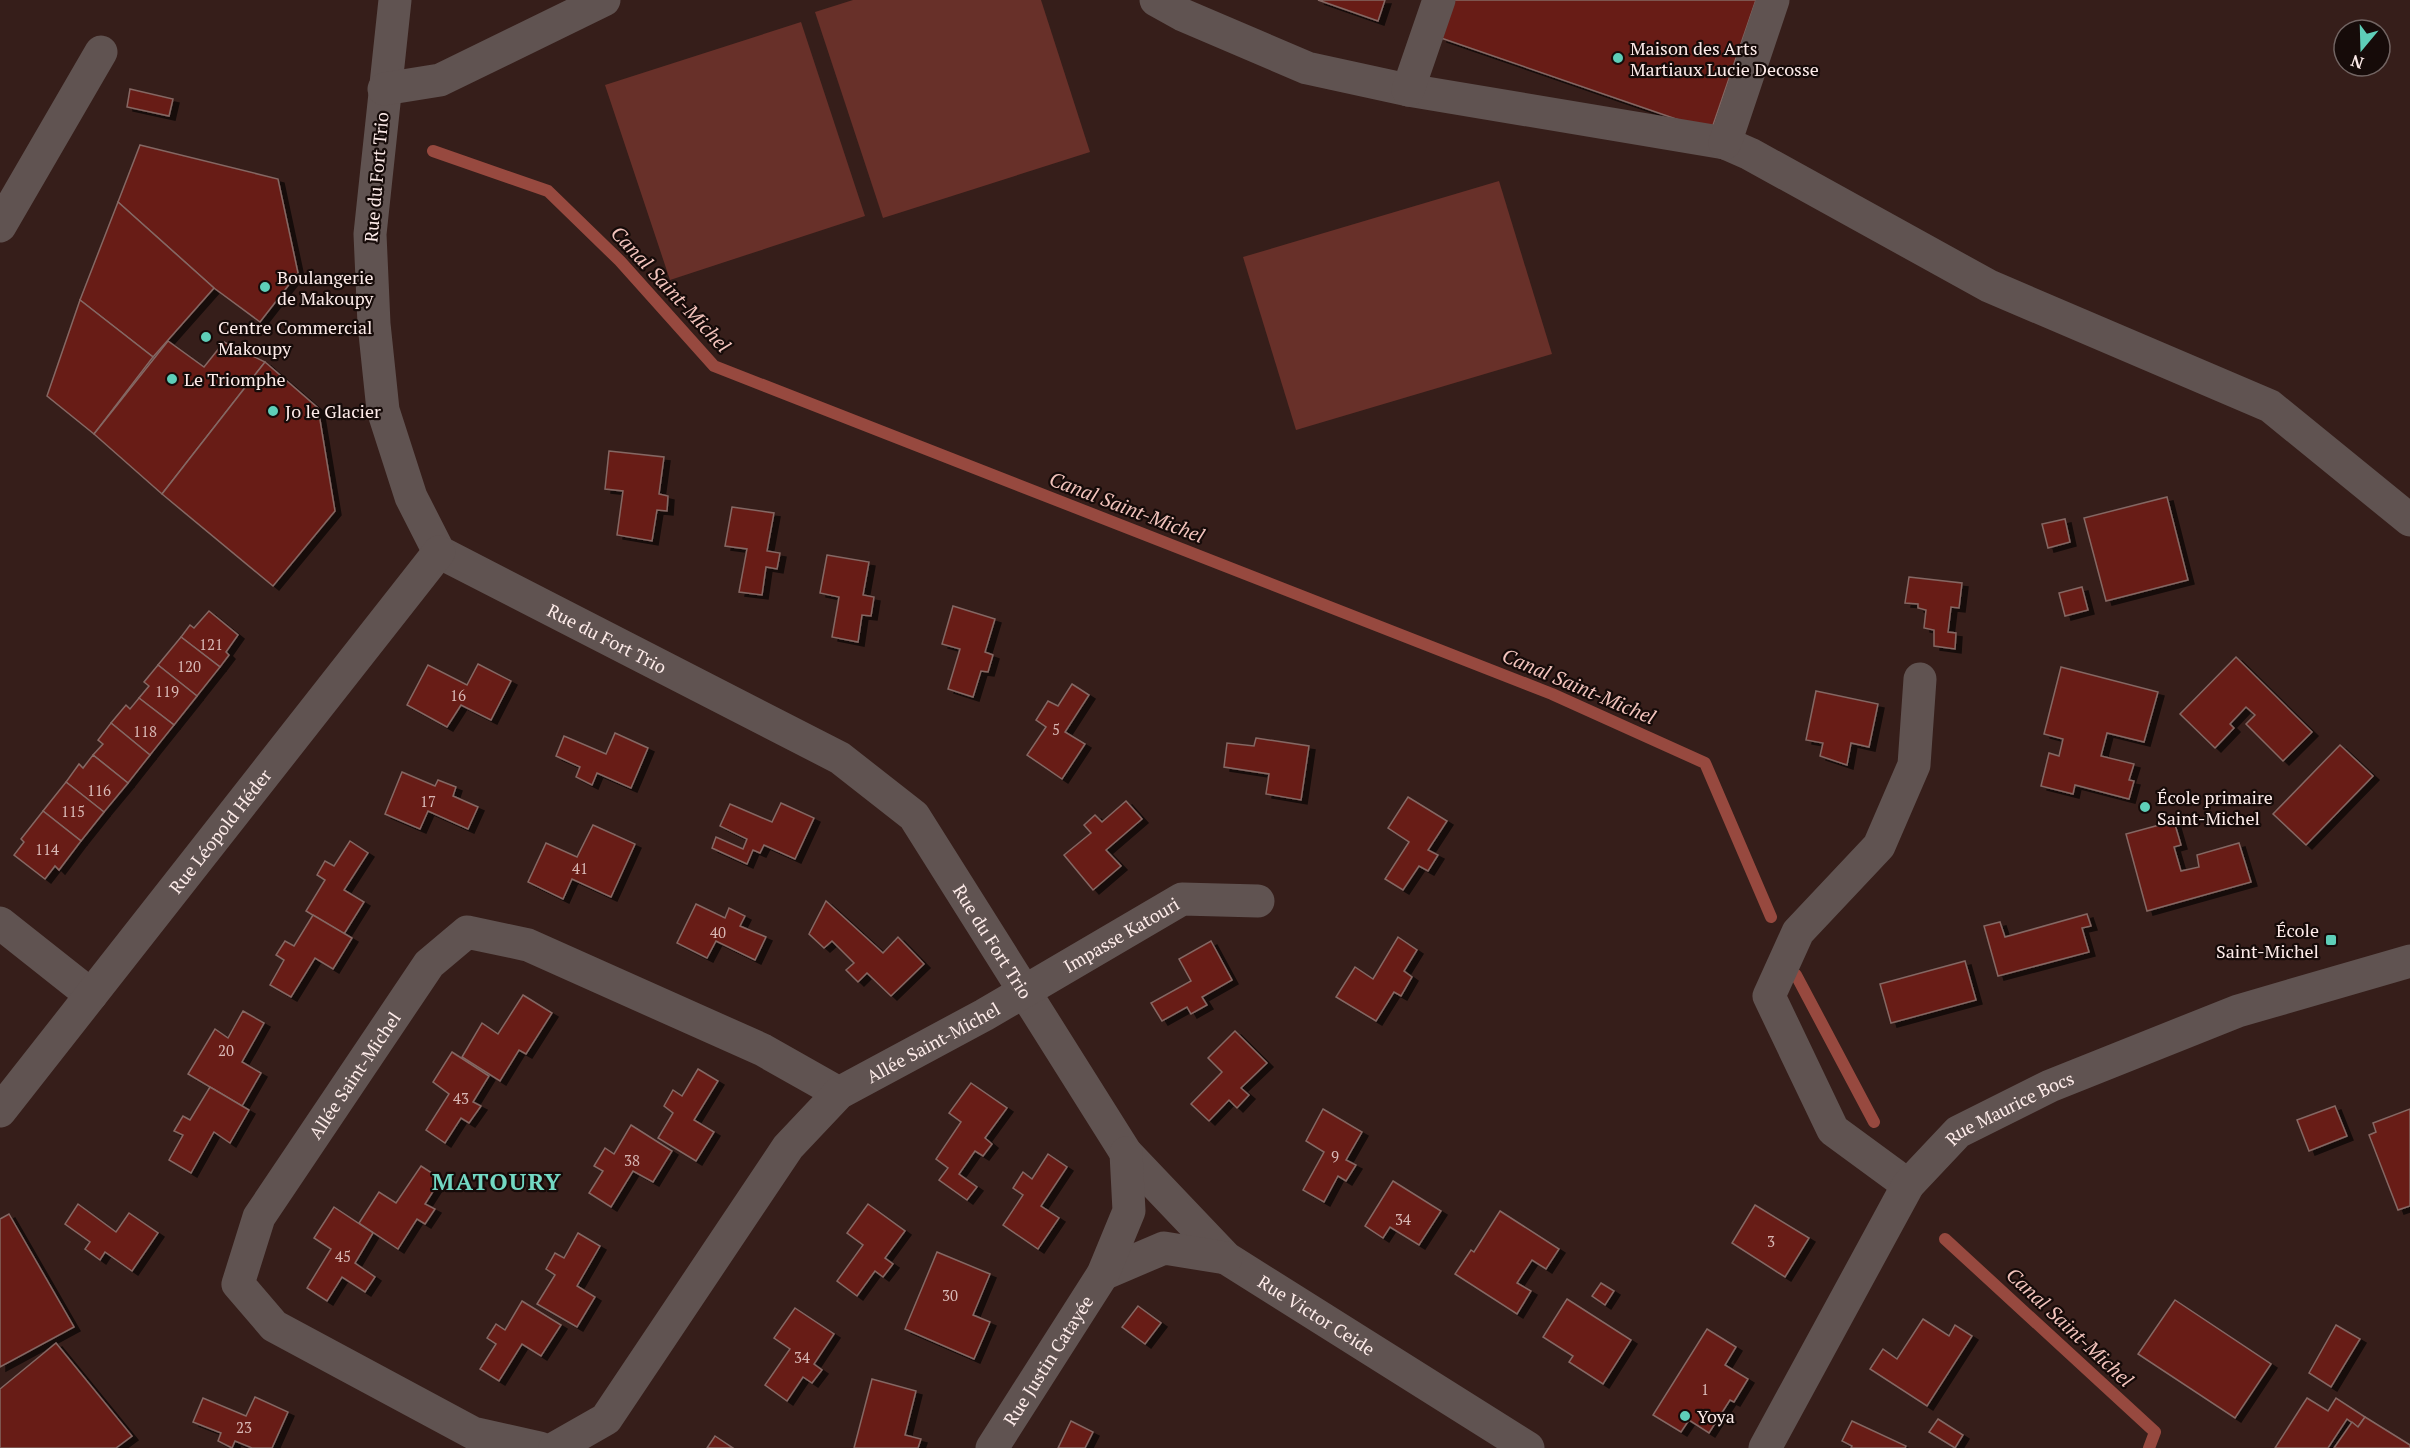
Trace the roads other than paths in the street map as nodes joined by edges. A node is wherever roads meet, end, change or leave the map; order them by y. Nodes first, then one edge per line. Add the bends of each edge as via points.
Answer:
1 (395, 0) edge
2 (604, 0) edge
3 (1156, 0) edge
4 (1439, 0) edge
5 (1773, 0) edge
6 (101, 52) dead end
7 (384, 89) junction
8 (1408, 90) junction
9 (1725, 143) junction
10 (0, 226) edge
11 (2410, 520) edge
12 (439, 552) junction
13 (1920, 679) dead end
14 (1258, 901) dead end
15 (0, 923) edge
16 (2410, 961) edge
17 (1026, 990) junction
18 (91, 995) junction
19 (839, 1093) junction
20 (0, 1111) edge
21 (1126, 1153) junction
22 (1908, 1185) junction
23 (1226, 1258) junction
24 (1103, 1274) junction
25 (540, 1448) edge
26 (555, 1448) edge
27 (992, 1448) edge
28 (1528, 1448) edge
29 (1765, 1448) edge

1 - 7 street, Rue du Fort Trio
2 - 7 street via 440,80
3 - 8 street via 1307,68
4 - 8 street
5 - 9 street
6 - 10 street
7 - 12 street, Rue du Fort Trio via 369,234 383,410 411,497
8 - 9 street
9 - 11 street via 1989,286 2270,406
12 - 17 street, Rue du Fort Trio via 840,758 914,816
12 - 18 street, Rue Léopold Héder
13 - 22 street via 1914,765 1880,846 1798,932 1769,996 1833,1130
14 - 17 street, Impasse Katouri via 1182,899
15 - 18 street
16 - 22 street, Rue Maurice Bocs via 2238,1011 2050,1086 1958,1132
17 - 19 street, Allée Saint-Michel
17 - 21 street, Rue du Fort Trio
18 - 20 street, Rue Léopold Héder
19 - 25 street, Allée Saint-Michel via 762,1050 528,945 467,932 429,964 260,1217 238,1284 274,1326 473,1433
19 - 26 street, Allée Saint-Michel via 788,1147 606,1419
21 - 23 street, Rue Victor Ceide
21 - 24 street, Rue Justin Catayée via 1129,1211
22 - 29 street, Rue Maurice Bocs
23 - 24 street via 1164,1248
23 - 28 street, Rue Victor Ceide
24 - 27 street, Rue Justin Catayée

